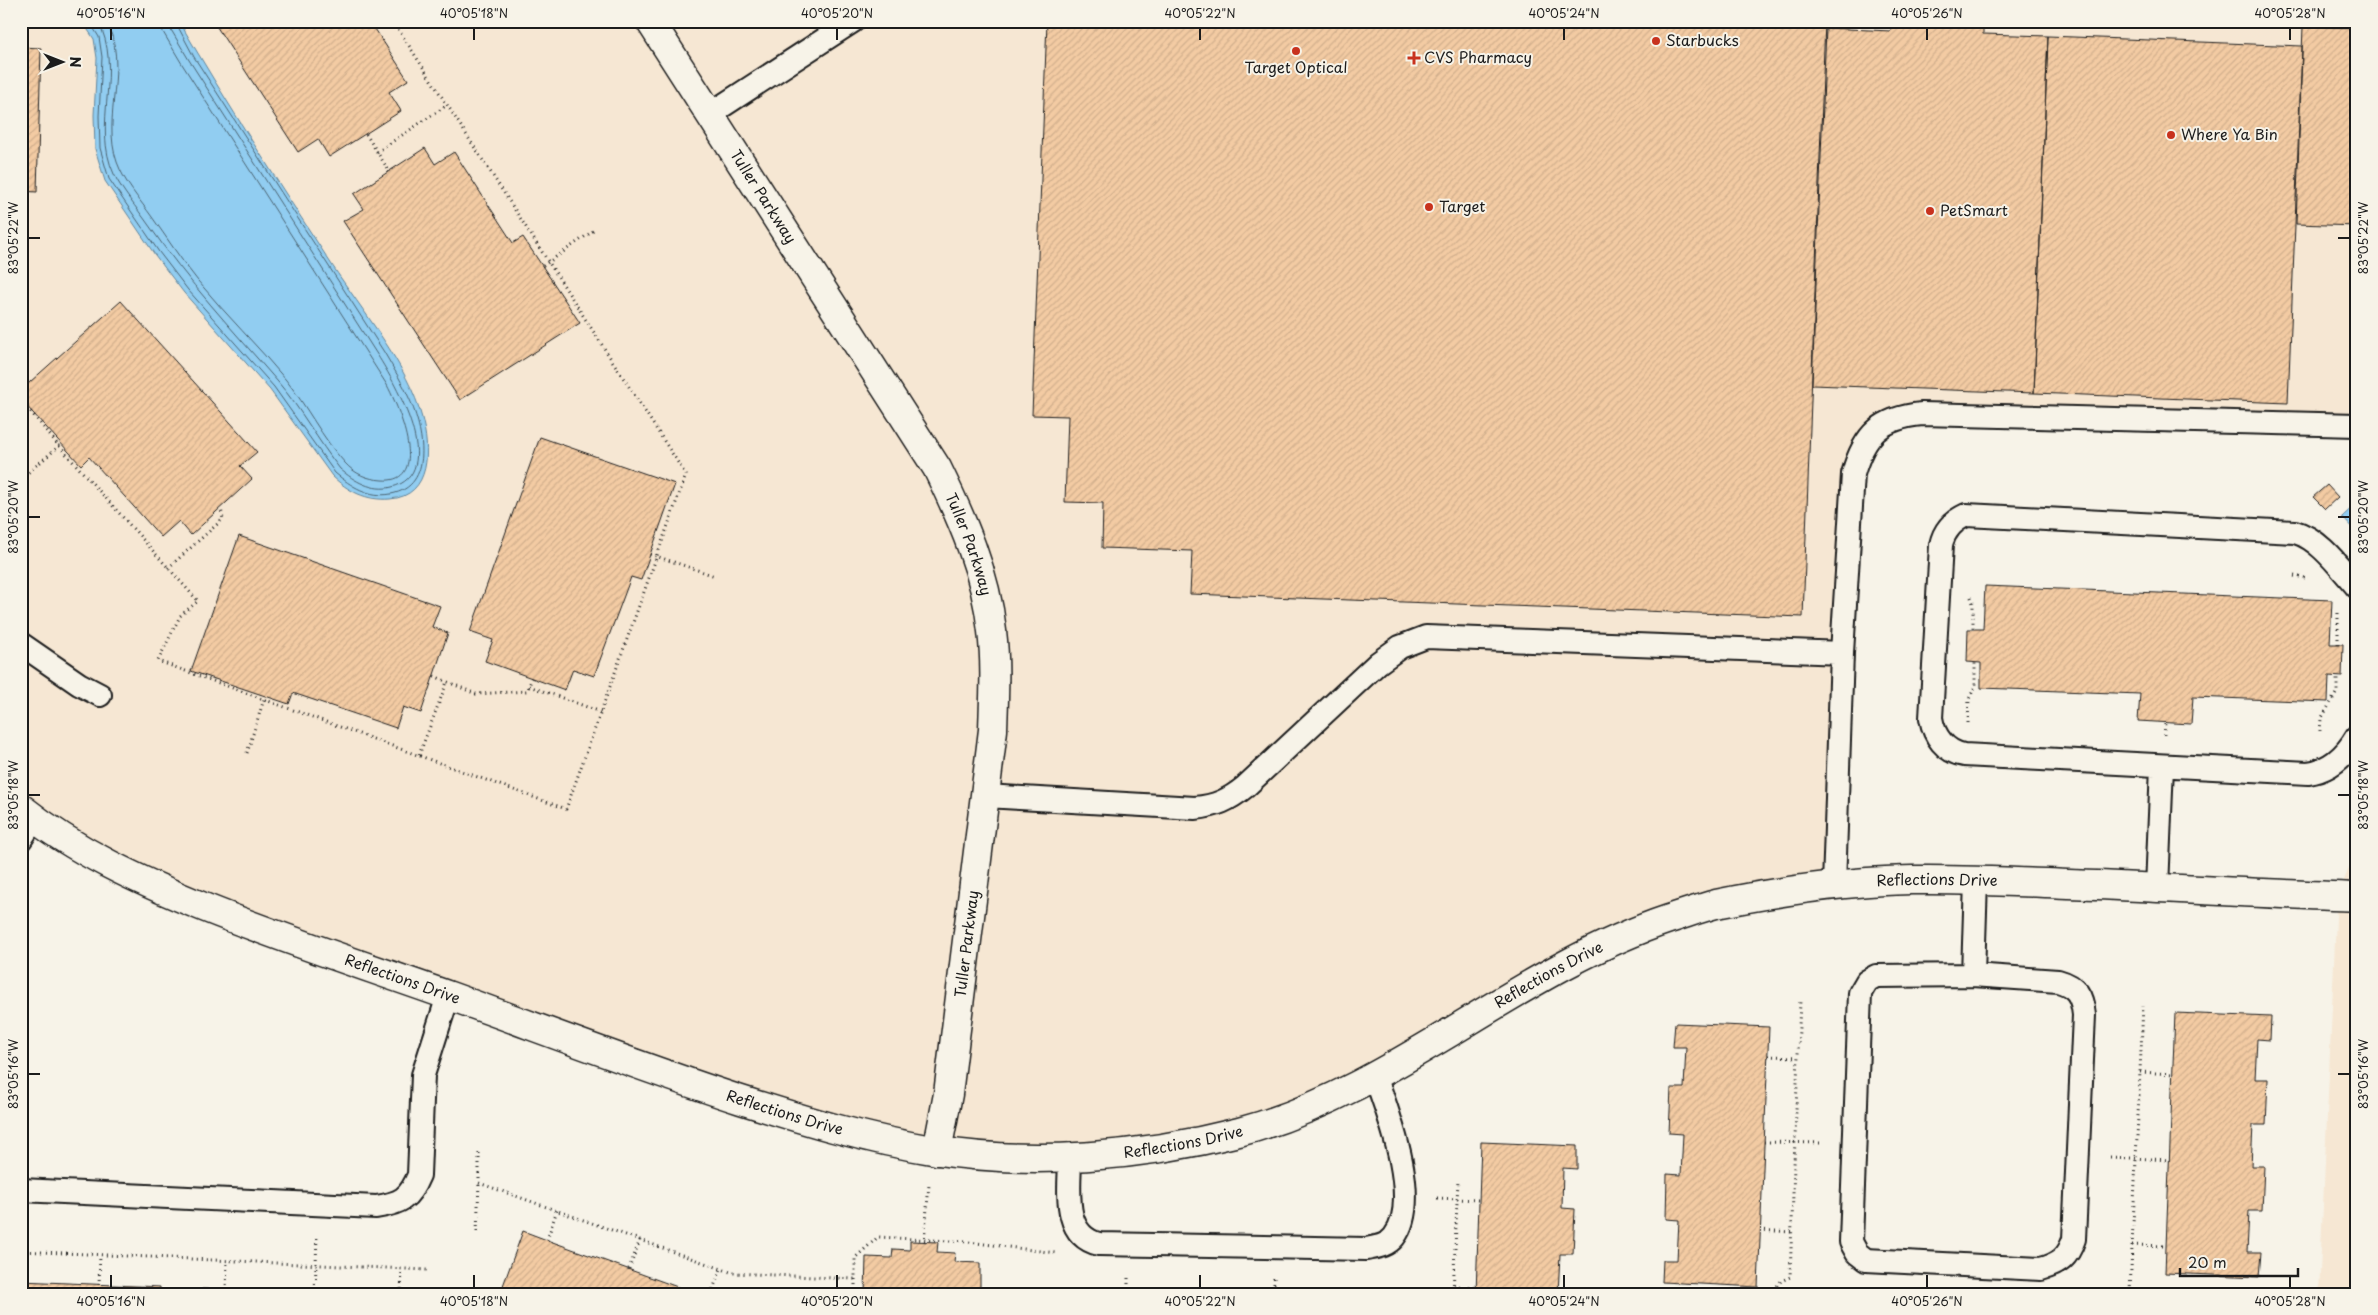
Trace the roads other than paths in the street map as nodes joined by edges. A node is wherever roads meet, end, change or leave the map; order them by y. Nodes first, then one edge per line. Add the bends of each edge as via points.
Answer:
1 (650, 21) edge
2 (853, 21) edge
3 (710, 114) junction
4 (2357, 425) edge
5 (2357, 587) edge
6 (21, 644) edge
7 (1842, 652) junction
8 (100, 695) dead end
9 (2357, 736) edge
10 (2162, 766) junction
11 (986, 796) junction
12 (26, 822) edge
13 (1976, 880) junction
14 (1834, 885) junction
15 (2156, 888) junction
16 (2357, 897) edge
17 (1973, 975) junction
18 (448, 996) junction
19 (1375, 1076) junction
20 (937, 1151) junction
21 (1070, 1157) junction
22 (21, 1190) edge

1 - 3 street, Tuller Parkway
2 - 3 lane
3 - 11 street, Tuller Parkway via 910,425 962,520 982,577 992,628 994,713
4 - 7 lane via 1902,416 1884,424 1865,443 1852,474
5 - 10 lane via 2319,546 2294,532 1972,515 1960,518 1947,530 1941,545 1931,718 1932,727 1943,744 1952,752 1964,755
6 - 8 lane
7 - 11 lane via 1426,637 1400,647 1378,663 1245,787 1229,800 1213,807
7 - 14 lane
9 - 10 lane via 2334,764 2317,772
10 - 15 lane
11 - 20 street, Tuller Parkway via 948,1094
12 - 18 street, Reflections Drive via 172,894 262,930
13 - 14 street, Reflections Drive
13 - 15 street, Reflections Drive
13 - 17 lane
14 - 19 street, Reflections Drive via 1709,906 1590,950
15 - 16 street, Reflections Drive
17 - 17 lane via 2058,981 2078,990 2083,1001 2074,1239 2070,1251 2062,1261 2041,1269 1866,1260 1851,1242 1860,993 1876,976
18 - 20 street, Reflections Drive via 680,1080 816,1124
18 - 22 lane via 423,1075 419,1175 404,1200 376,1207
19 - 21 street, Reflections Drive via 1298,1113 1240,1132 1115,1154
19 - 21 lane via 1394,1128 1403,1195 1401,1224 1393,1239 1381,1246 1366,1249 1088,1242 1073,1224 1070,1211
20 - 21 street, Reflections Drive

